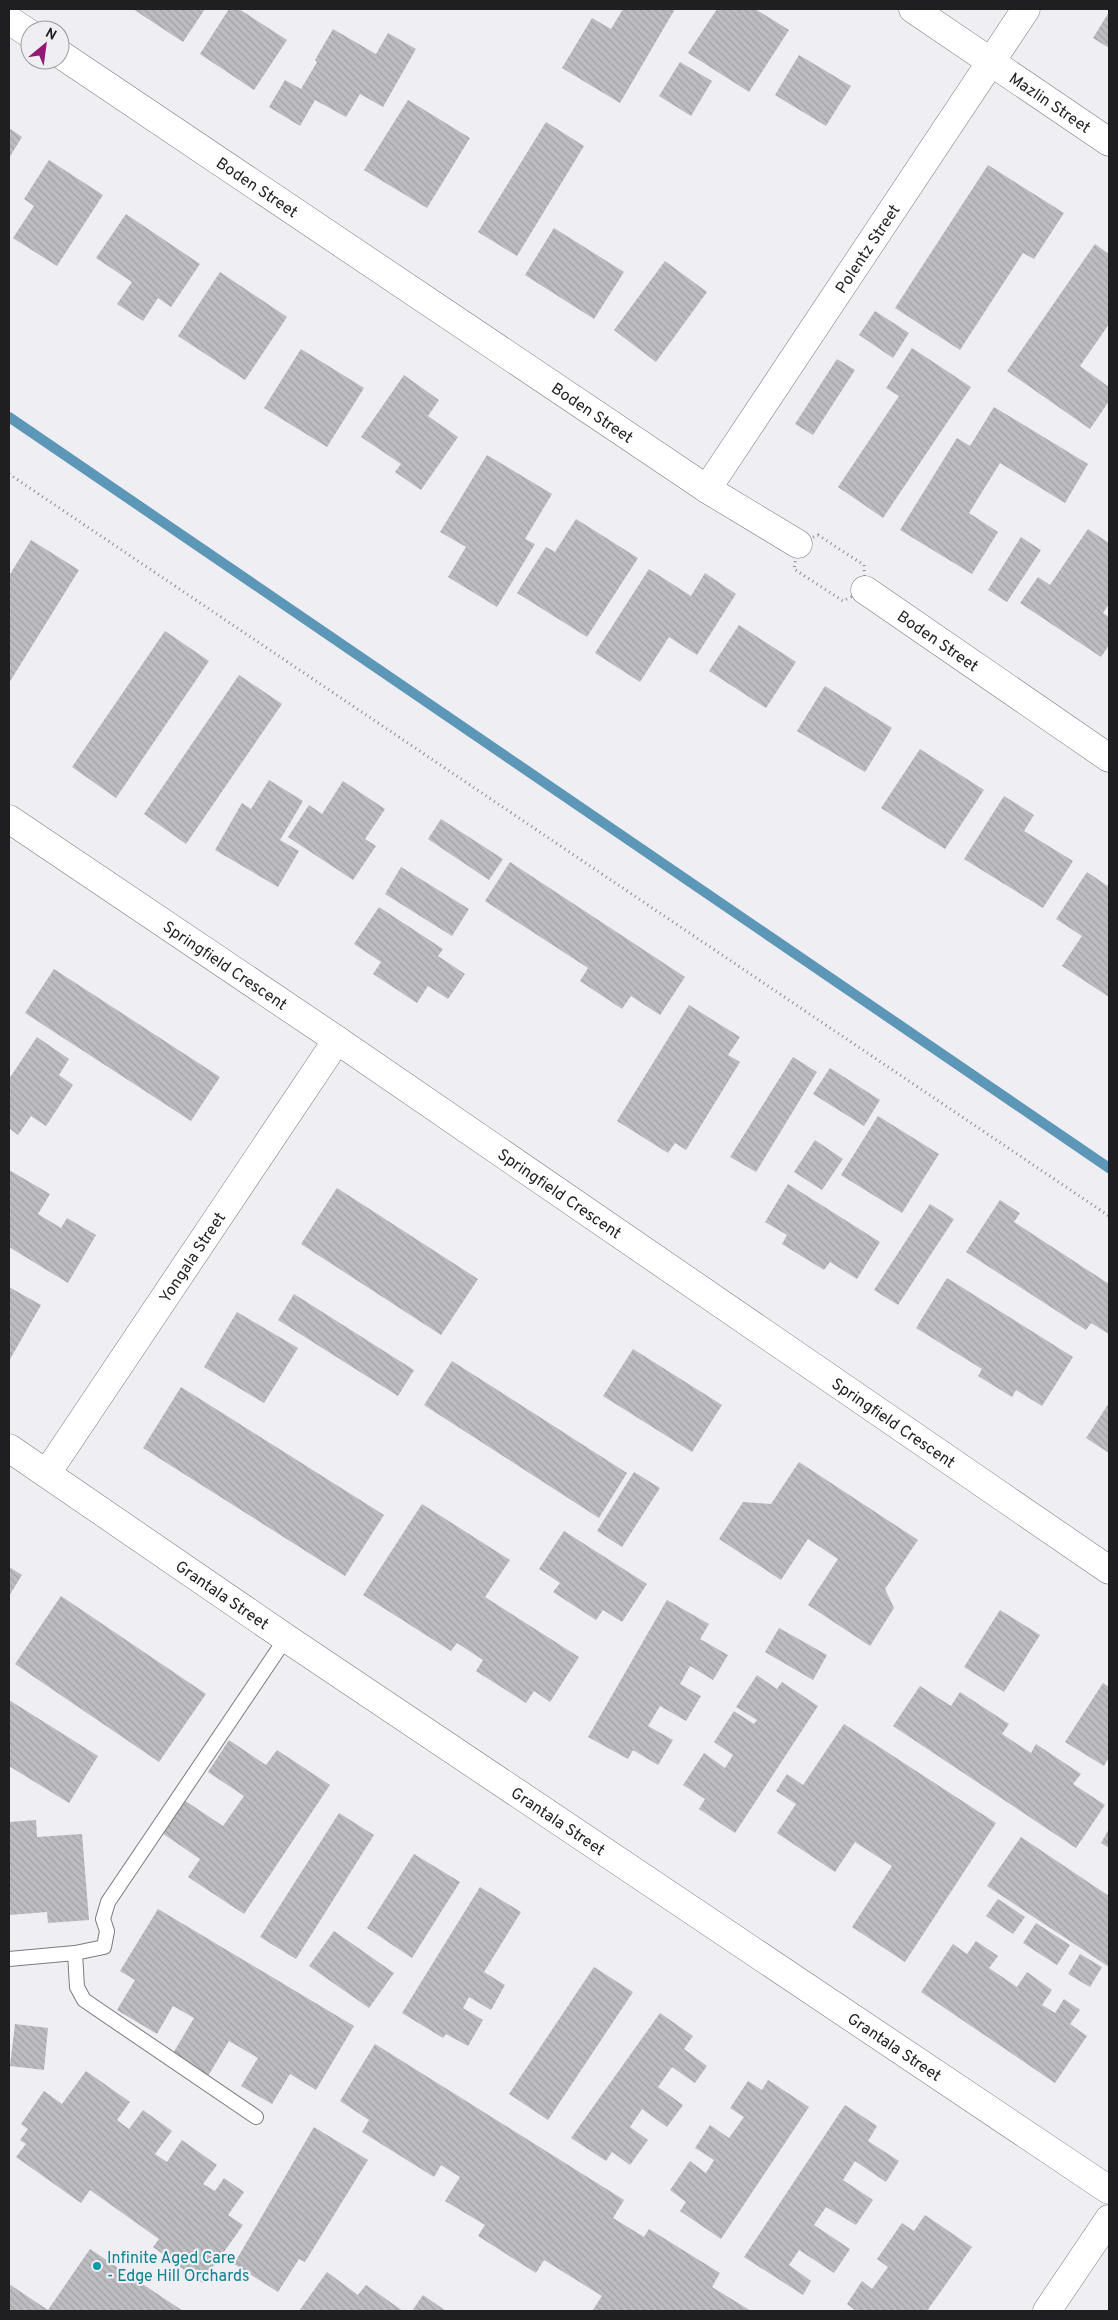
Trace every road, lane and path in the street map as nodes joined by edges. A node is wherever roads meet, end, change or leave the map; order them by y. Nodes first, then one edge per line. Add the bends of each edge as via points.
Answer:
1 (913, 9) edge
2 (1026, 9) edge
3 (9, 20) edge
4 (20, 27) edge
5 (70, 61) edge
6 (991, 62) junction
7 (1109, 142) edge
8 (9, 474) edge
9 (707, 489) junction
10 (798, 544) junction
11 (865, 590) junction
12 (1109, 758) edge
13 (9, 819) edge
14 (337, 1040) junction
15 (1109, 1216) edge
16 (9, 1448) edge
17 (47, 1473) junction
18 (1109, 1570) edge
19 (286, 1638) junction
20 (75, 1953) junction
21 (9, 1959) edge
22 (256, 2117) dead end
23 (1109, 2190) edge
24 (1109, 2219) edge
25 (1047, 2311) edge

1 - 6 street, Mazlin Street
2 - 6 street, Polentz Street
3 - 4 street
5 - 9 street, Boden Street
6 - 7 street, Mazlin Street
6 - 9 street, Polentz Street
8 - 15 path
9 - 10 street, Boden Street
10 - 11 path via 818,535 864,565
10 - 11 path via 794,569 843,601
11 - 12 street, Boden Street
13 - 14 street, Springfield Crescent
14 - 17 street, Yongala Street
14 - 18 street, Springfield Crescent
16 - 17 street, Grantala Street
17 - 19 street, Grantala Street
19 - 20 lane via 108,1902 103,1919 107,1932 104,1947
19 - 23 street, Grantala Street
20 - 21 lane
20 - 22 lane via 77,1988 84,2000
24 - 25 street

